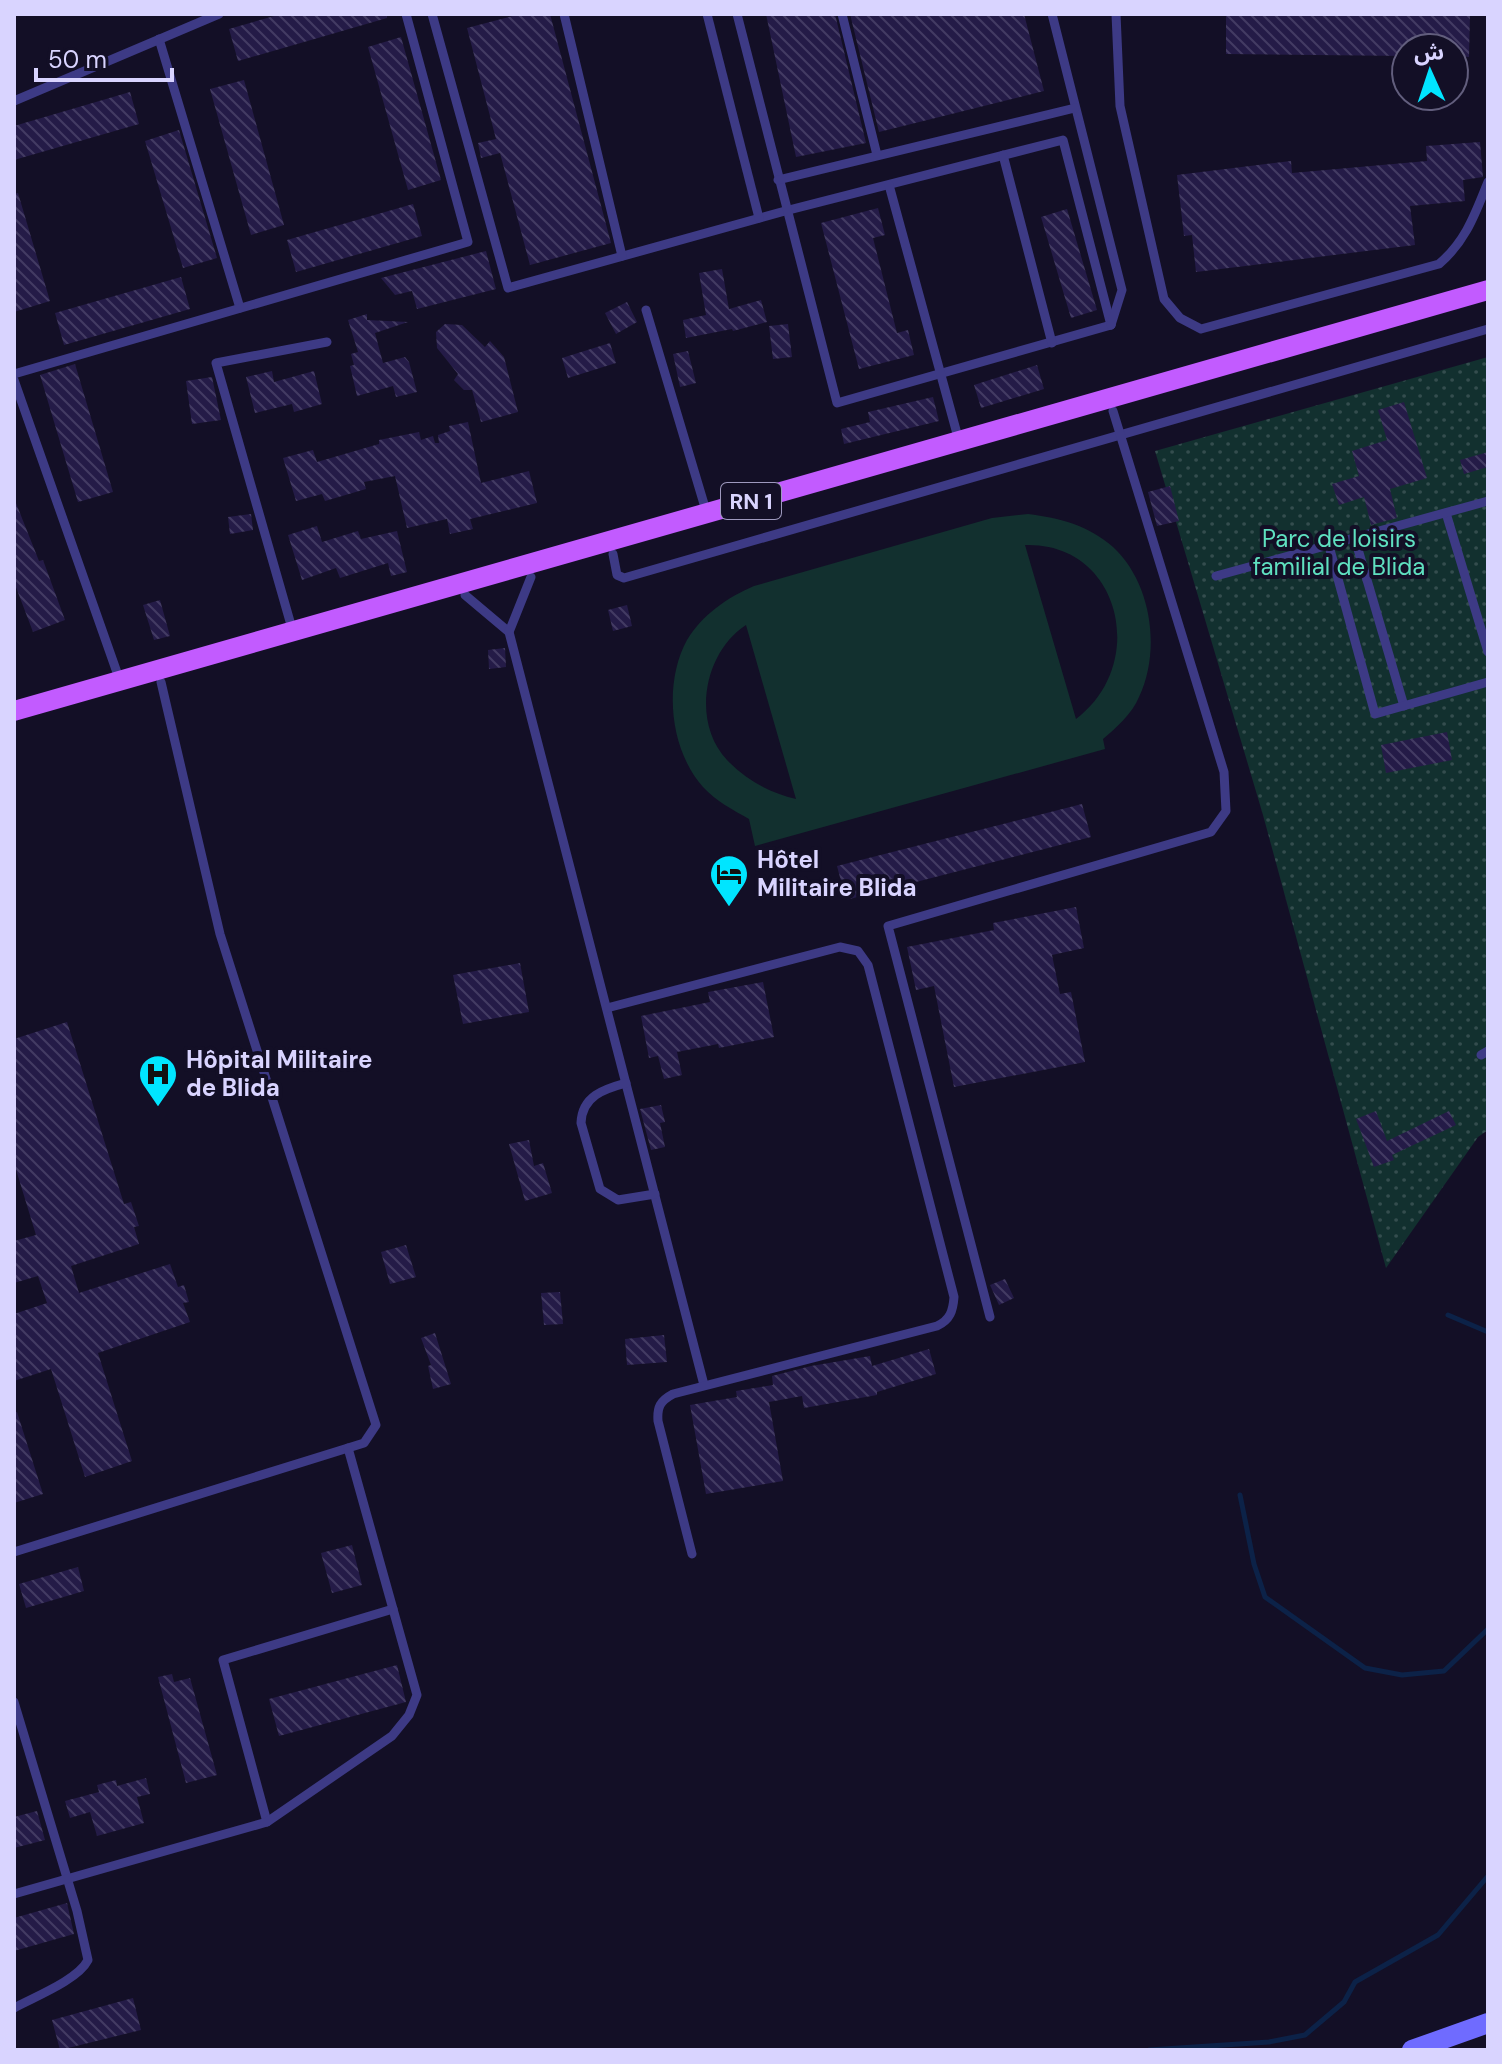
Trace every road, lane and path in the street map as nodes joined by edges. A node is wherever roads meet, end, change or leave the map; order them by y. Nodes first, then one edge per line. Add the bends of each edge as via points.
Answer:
1 (219, 14) edge
2 (406, 14) edge
3 (564, 14) edge
4 (707, 14) edge
5 (737, 14) edge
6 (842, 14) edge
7 (1052, 14) edge
8 (1116, 14) edge
9 (434, 15) edge
10 (159, 39) junction
11 (14, 101) edge
12 (1075, 108) junction
13 (877, 155) junction
14 (1003, 155) junction
15 (778, 180) junction
16 (1488, 182) edge
17 (889, 185) junction
18 (785, 211) junction
19 (759, 218) junction
20 (622, 256) junction
21 (1488, 290) edge
22 (1488, 303) edge
23 (240, 308) junction
24 (646, 310) dead end
25 (1111, 325) junction
26 (1488, 329) edge
27 (327, 342) dead end
28 (1052, 343) junction
29 (14, 374) edge
30 (941, 374) junction
31 (14, 380) edge
32 (1113, 411) junction
33 (1120, 435) junction
34 (959, 441) junction
35 (1488, 501) edge
36 (1446, 513) junction
37 (707, 514) junction
38 (1355, 539) junction
39 (1329, 546) junction
40 (613, 554) junction
41 (1216, 576) dead end
42 (531, 577) junction
43 (465, 595) junction
44 (293, 632) junction
45 (509, 632) junction
46 (1488, 652) edge
47 (120, 681) junction
48 (161, 682) junction
49 (1488, 682) edge
50 (1404, 706) junction
51 (14, 711) edge
52 (14, 723) edge
53 (607, 1008) junction
54 (626, 1083) junction
55 (655, 1194) junction
56 (990, 1317) dead end
57 (704, 1385) junction
58 (348, 1448) junction
59 (14, 1552) edge
60 (692, 1554) dead end
61 (393, 1609) junction
62 (14, 1702) edge
63 (267, 1822) junction
64 (67, 1878) junction
65 (14, 1894) edge
66 (14, 2008) edge
67 (1488, 2023) edge
68 (1412, 2050) edge

1 - 10 lane
2 - 23 lane via 468,242
3 - 20 lane
4 - 19 lane
5 - 15 lane
6 - 13 lane
7 - 12 lane
8 - 16 lane via 1120,106 1164,299 1180,318 1201,329 1439,264 1468,232
9 - 20 lane via 508,288
10 - 11 lane
10 - 23 lane
12 - 13 lane
12 - 25 lane via 1122,290
13 - 15 lane
14 - 17 lane
14 - 25 lane via 1063,140
14 - 28 lane
15 - 18 lane
17 - 18 lane
17 - 30 lane
18 - 19 lane
18 - 30 lane via 837,403
19 - 20 lane
21 - 34 main road, RN 1
22 - 32 main road, RN 1
23 - 29 lane
24 - 37 lane
25 - 28 lane
26 - 33 lane
27 - 44 lane via 216,363
28 - 30 lane
30 - 34 lane
31 - 47 lane
32 - 33 lane
32 - 40 main road, RN 1
33 - 40 lane via 624,578 617,575
33 - 56 lane via 1224,772 1226,811 1211,832 888,926
34 - 37 main road, RN 1
35 - 36 lane
36 - 38 lane
36 - 46 lane
37 - 44 main road, RN 1
38 - 39 lane
38 - 50 lane
39 - 41 lane
39 - 50 lane via 1375,714
40 - 42 main road, RN 1
42 - 43 main road, RN 1
42 - 45 lane
43 - 45 lane
43 - 48 main road, RN 1
44 - 47 main road, RN 1
45 - 53 lane
47 - 51 main road, RN 1
48 - 52 main road, RN 1
48 - 58 lane via 220,934 376,1425 364,1443
49 - 50 lane
53 - 54 lane
53 - 57 lane via 840,947 864,956 954,1297 951,1315 937,1326
54 - 55 lane
54 - 55 lane via 599,1092 584,1105 584,1137 600,1189 608,1196 618,1200
55 - 57 lane
57 - 60 lane via 673,1394 657,1410
58 - 59 lane
58 - 61 lane
61 - 63 lane via 417,1695 409,1715 392,1736
61 - 63 lane via 223,1660
62 - 64 lane
63 - 64 lane
64 - 65 lane
64 - 66 lane via 88,1960 64,1981
67 - 68 street

